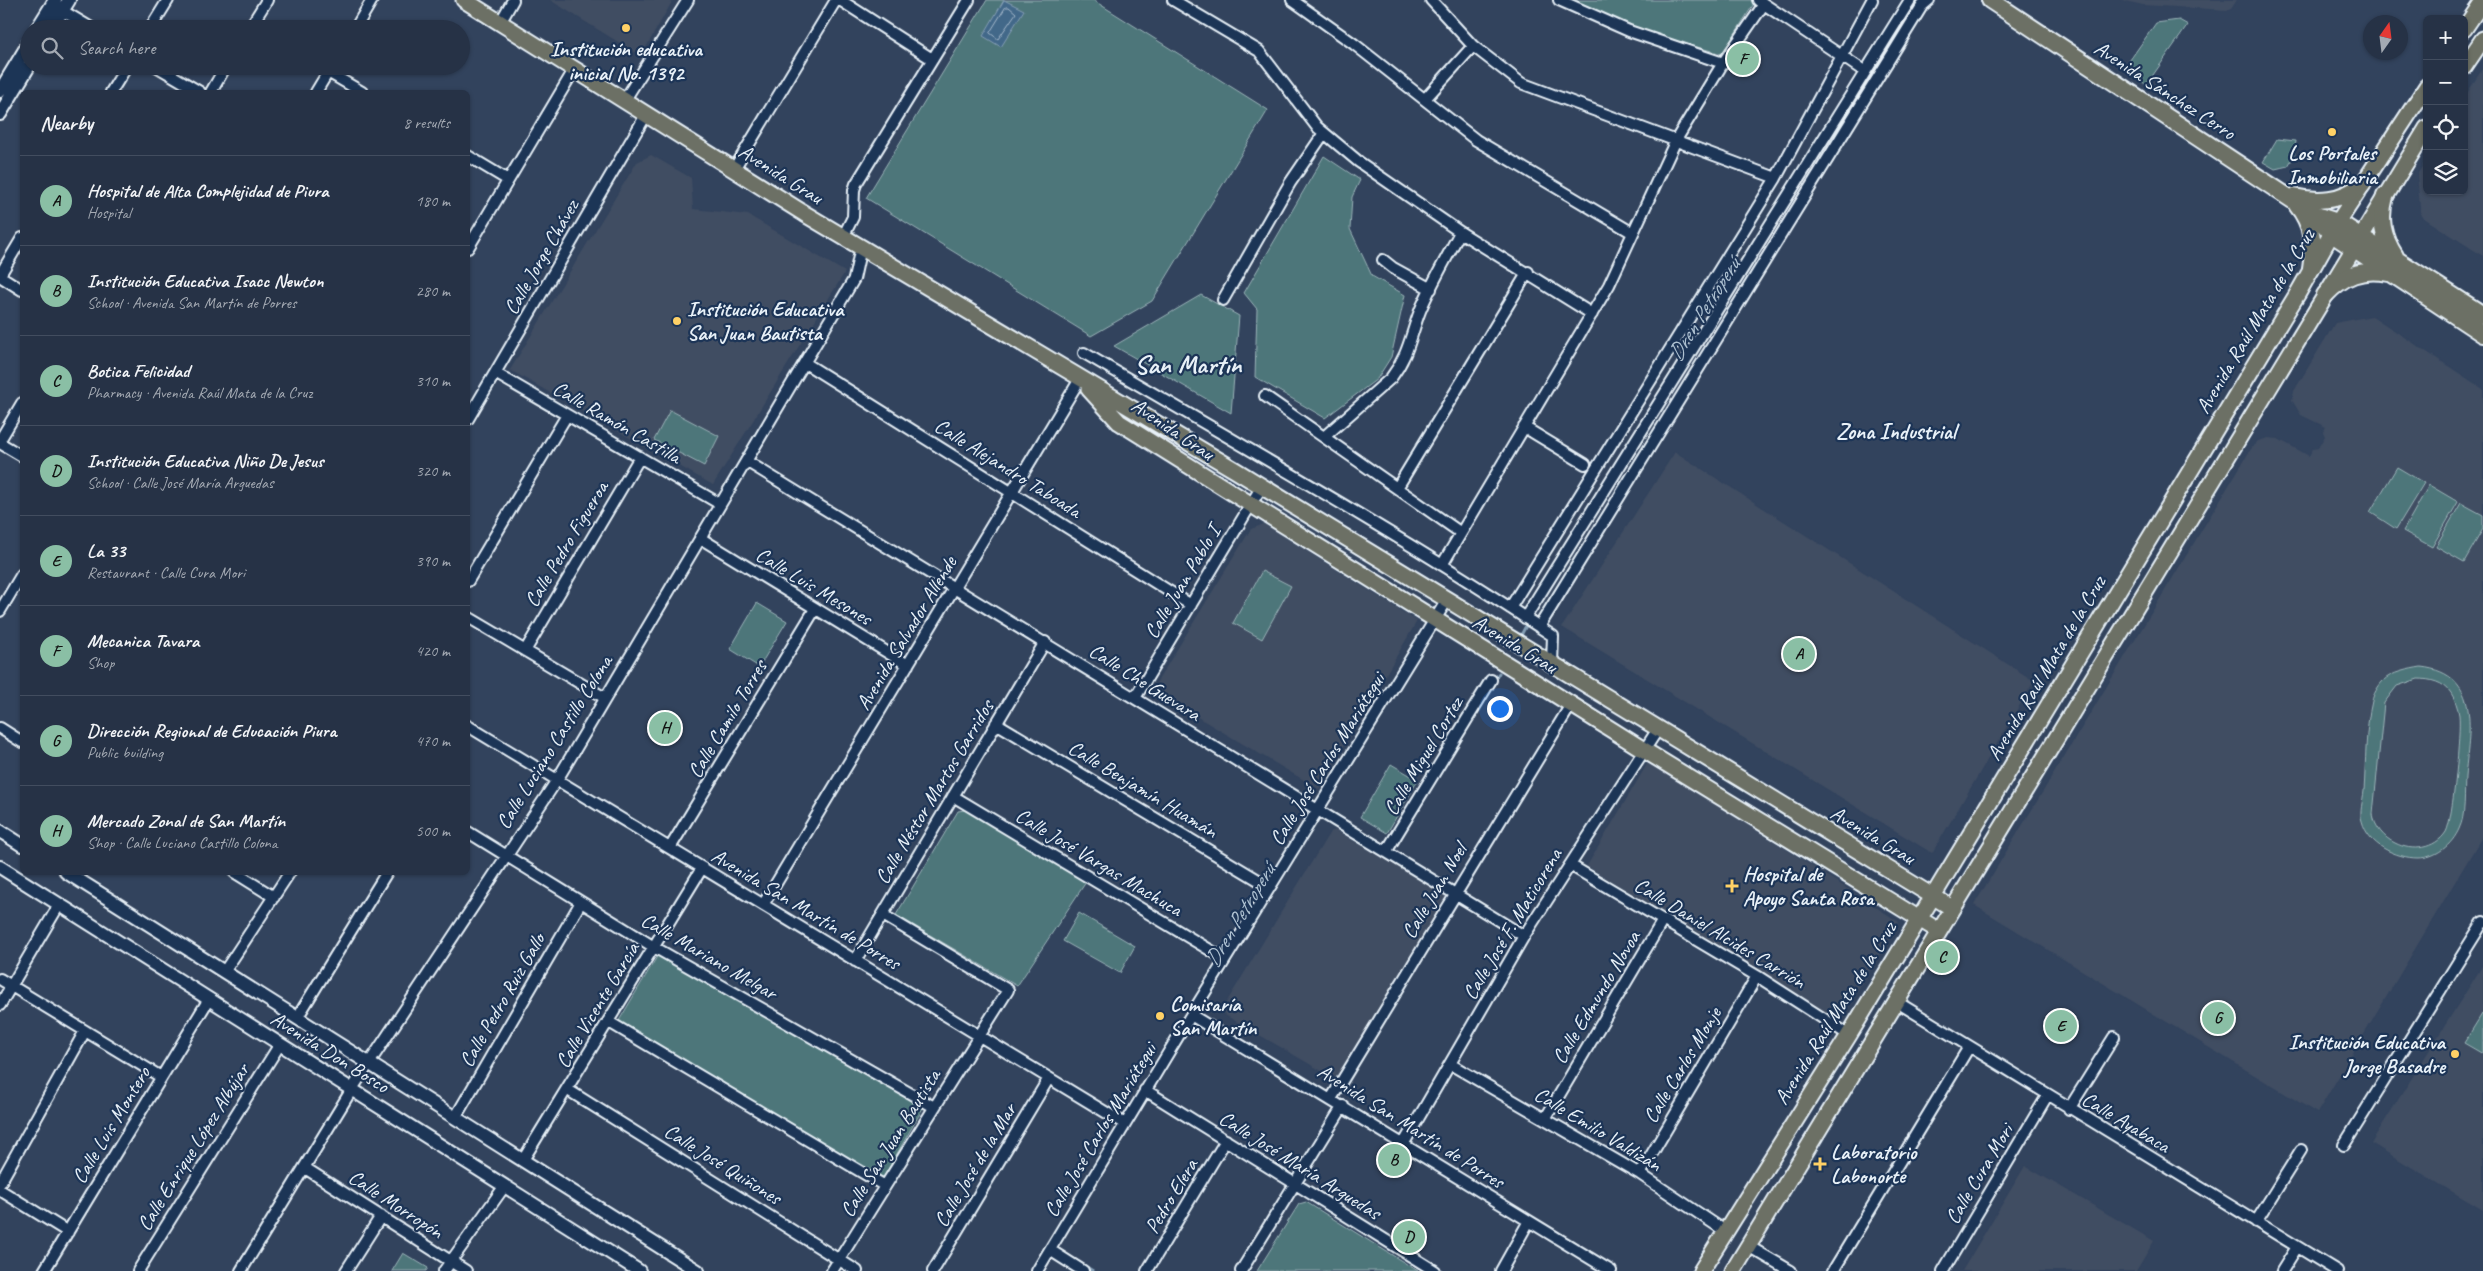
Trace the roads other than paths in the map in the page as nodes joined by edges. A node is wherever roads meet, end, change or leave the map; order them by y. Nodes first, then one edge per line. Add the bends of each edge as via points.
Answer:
1 (168, 0) edge
2 (266, 0) edge
3 (372, 0) edge
4 (464, 0) edge
5 (513, 0) edge
6 (688, 0) edge
7 (836, 0) edge
8 (840, 0) edge
9 (969, 0) edge
10 (1174, 0) edge
11 (1292, 0) edge
12 (1430, 0) edge
13 (1559, 0) edge
14 (1872, 0) edge
15 (1910, 0) edge
16 (1929, 0) edge
17 (1990, 0) edge
18 (2483, 1) edge
19 (1761, 2) edge
20 (59, 4) edge
21 (482, 5) edge
22 (46, 20) edge
23 (54, 20) edge
24 (81, 20) edge
25 (156, 20) edge
26 (254, 20) edge
27 (360, 20) edge
28 (500, 22) junction
29 (2468, 23) edge
30 (2483, 39) edge
31 (1473, 46) junction
32 (1840, 56) junction
33 (20, 58) edge
34 (932, 59) junction
35 (2468, 61) edge
36 (1724, 63) junction
37 (574, 70) junction
38 (1864, 71) junction
39 (24, 75) edge
40 (122, 75) edge
41 (171, 75) edge
42 (221, 75) edge
43 (326, 75) edge
44 (338, 75) edge
45 (112, 90) edge
46 (197, 90) edge
47 (212, 90) edge
48 (317, 90) edge
49 (359, 90) edge
50 (0, 91) edge
51 (2423, 93) edge
52 (2423, 93) edge
53 (1425, 99) junction
54 (624, 101) junction
55 (0, 114) edge
56 (646, 115) junction
57 (2423, 130) edge
58 (1324, 133) junction
59 (2423, 134) edge
60 (1676, 140) junction
61 (470, 157) edge
62 (734, 169) junction
63 (1776, 178) junction
64 (508, 180) junction
65 (2362, 185) junction
66 (2385, 196) junction
67 (2290, 199) junction
68 (2335, 228) junction
69 (1460, 232) junction
70 (1633, 233) junction
71 (843, 237) junction
72 (20, 241) edge
73 (2357, 242) junction
74 (470, 245) edge
75 (861, 247) junction
76 (2396, 258) junction
77 (1383, 260) dead end
78 (2311, 269) junction
79 (1528, 272) junction
80 (2391, 274) junction
81 (0, 276) edge
82 (20, 289) edge
83 (1431, 289) junction
84 (2325, 295) junction
85 (1222, 300) dead end
86 (1592, 314) junction
87 (2483, 315) edge
88 (2483, 334) edge
89 (1084, 353) dead end
90 (804, 362) junction
91 (495, 373) junction
92 (1080, 379) junction
93 (1265, 396) dead end
94 (20, 407) edge
95 (566, 415) junction
96 (470, 416) edge
97 (1524, 427) junction
98 (1324, 436) junction
99 (0, 442) edge
100 (20, 455) edge
101 (640, 458) junction
102 (746, 461) junction
103 (1585, 464) dead end
104 (1262, 486) junction
105 (1397, 488) junction
106 (1012, 493) junction
107 (720, 504) junction
108 (1250, 505) junction
109 (1461, 533) junction
110 (700, 538) junction
111 (1442, 565) junction
112 (20, 577) edge
113 (470, 579) edge
114 (956, 587) junction
115 (1447, 600) junction
116 (1191, 605) junction
117 (1510, 608) junction
118 (815, 609) junction
119 (0, 611) edge
120 (470, 618) edge
121 (1525, 618) junction
122 (1435, 619) junction
123 (1539, 627) junction
124 (1045, 642) junction
125 (525, 651) junction
126 (1552, 664) junction
127 (908, 666) junction
128 (1491, 680) dead end
129 (605, 698) junction
130 (1135, 698) junction
131 (1572, 703) junction
132 (996, 723) junction
133 (470, 727) edge
134 (0, 728) edge
135 (1658, 729) junction
136 (20, 741) edge
137 (1644, 750) junction
138 (556, 780) junction
139 (953, 796) junction
140 (1317, 810) junction
141 (0, 831) edge
142 (470, 833) edge
143 (20, 844) edge
144 (670, 848) junction
145 (1386, 852) junction
146 (506, 856) junction
147 (1570, 865) junction
148 (0, 867) edge
149 (702, 868) junction
150 (69, 875) edge
151 (239, 875) edge
152 (288, 875) edge
153 (385, 875) edge
154 (1270, 887) junction
155 (1454, 893) junction
156 (274, 897) junction
157 (1932, 897) junction
158 (581, 902) junction
159 (59, 905) junction
160 (764, 905) junction
161 (1952, 908) junction
162 (882, 914) junction
163 (1918, 919) junction
164 (1663, 920) junction
165 (2483, 922) edge
166 (1939, 931) junction
167 (1524, 936) junction
168 (654, 947) junction
169 (1225, 959) junction
170 (855, 960) junction
171 (224, 972) junction
172 (1757, 976) junction
173 (0, 979) edge
174 (11, 986) junction
175 (209, 999) junction
176 (1897, 1002) junction
177 (0, 1005) edge
178 (1191, 1015) junction
179 (297, 1018) junction
180 (609, 1022) junction
181 (85, 1031) junction
182 (979, 1035) junction
183 (1849, 1035) junction
184 (2114, 1037) dead end
185 (280, 1044) junction
186 (1969, 1047) junction
187 (370, 1064) junction
188 (1450, 1064) junction
189 (161, 1077) junction
190 (1049, 1078) junction
191 (352, 1089) junction
192 (568, 1090) junction
193 (1145, 1090) junction
194 (2047, 1096) junction
195 (1331, 1098) junction
196 (1343, 1106) junction
197 (934, 1107) junction
198 (2069, 1109) junction
199 (455, 1118) junction
200 (1545, 1119) junction
201 (1125, 1124) junction
202 (1226, 1140) junction
203 (1404, 1143) junction
204 (2344, 1145) dead end
205 (2301, 1150) dead end
206 (523, 1160) junction
207 (305, 1168) junction
208 (1640, 1174) junction
209 (0, 1183) edge
210 (1295, 1184) junction
211 (885, 1186) junction
212 (504, 1187) junction
213 (0, 1190) edge
214 (381, 1216) junction
215 (1529, 1220) junction
216 (2256, 1222) junction
217 (1725, 1231) junction
218 (68, 1232) junction
219 (1748, 1246) junction
220 (2297, 1247) junction
221 (1050, 1250) junction
222 (839, 1259) junction
223 (451, 1261) junction
224 (1598, 1268) edge
225 (44, 1271) edge
226 (138, 1271) edge
227 (240, 1271) edge
228 (346, 1271) edge
229 (444, 1271) edge
230 (466, 1271) edge
231 (639, 1271) edge
232 (698, 1271) edge
233 (832, 1271) edge
234 (858, 1271) edge
235 (933, 1271) edge
236 (1037, 1271) edge
237 (1083, 1271) edge
238 (1147, 1271) edge
239 (1241, 1271) edge
240 (1435, 1271) edge
241 (1501, 1271) edge
242 (1611, 1271) edge
243 (1701, 1271) edge
244 (1733, 1271) edge
245 (1791, 1271) edge
246 (1833, 1271) edge
247 (1943, 1271) edge
248 (2282, 1271) edge
249 (2337, 1271) edge

1 - 25 street
2 - 26 street
3 - 27 street
4 - 21 main road, Avenida Grau
5 - 28 street
6 - 54 street
7 - 62 street
8 - 34 street
9 - 34 street
10 - 58 street via 1259,51
11 - 53 street
12 - 31 street
13 - 36 street via 1629,31
14 - 32 street
15 - 38 street
16 - 123 street via 1922,6
17 - 67 highway, Avenida Sánchez Cerro
18 - 29 main road
19 - 32 street
19 - 36 street
20 - 22 street
20 - 23 street
20 - 24 street
21 - 28 main road, Avenida Grau
28 - 37 main road, Avenida Grau
30 - 35 main road
31 - 53 street
31 - 60 street via 1530,88
32 - 38 street
32 - 63 street
33 - 50 street
34 - 71 street via 856,184 853,217
36 - 60 street
37 - 54 main road, Avenida Grau
37 - 64 street
38 - 121 street
39 - 55 street
40 - 45 street
41 - 46 street
42 - 47 street
43 - 48 street
44 - 49 street
51 - 57 main road via 2415,108 2408,136 2416,136
52 - 65 main road, Avenida Raúl Mata de la Cruz
53 - 70 street via 1476,140
54 - 56 main road, Avenida Grau
56 - 62 main road, Avenida Grau
56 - 91 street, Calle Jorge Chávez
58 - 69 street via 1359,162
58 - 85 street via 1290,183
59 - 66 main road, Avenida Raúl Mata de la Cruz
60 - 63 street
60 - 70 street
61 - 64 street
62 - 71 main road, Avenida Grau
63 - 117 street
64 - 74 street
65 - 67 highway via 2350,195 2332,199
65 - 68 main road, Avenida Raúl Mata de la Cruz
66 - 73 main road, Avenida Raúl Mata de la Cruz
66 - 76 highway via 2382,227
67 - 68 highway, Avenida Sánchez Cerro
67 - 78 highway via 2308,220 2313,242
68 - 73 highway, Avenida Sánchez Cerro
68 - 78 main road, Avenida Raúl Mata de la Cruz
69 - 79 street
69 - 83 street
70 - 86 street
71 - 75 main road, Avenida Grau
72 - 81 street
73 - 76 highway, Avenida Sánchez Cerro
73 - 80 highway, Avenida Sánchez Cerro
73 - 84 main road, Avenida Raúl Mata de la Cruz
75 - 90 street, Calle Luciano Castillo Colona via 854,279
75 - 92 main road, Avenida Grau
76 - 87 highway, Avenida Sánchez Cerro
77 - 83 street
78 - 157 main road, Avenida Raúl Mata de la Cruz
79 - 86 street
79 - 105 street
80 - 84 highway via 2370,271 2351,274
80 - 88 highway, Avenida Sánchez Cerro
81 - 82 street
83 - 98 street via 1406,355 1391,378
84 - 161 main road, Avenida Raúl Mata de la Cruz
86 - 97 street
89 - 111 street
90 - 102 street, Calle Luciano Castillo Colona
90 - 106 street, Calle Alejandro Taboada
91 - 95 street, Calle Ramón Castilla
91 - 96 street, Calle Jorge Chávez
92 - 104 main road, Avenida Grau
92 - 106 street, Avenida Salvador Allende
92 - 108 main road, Avenida Grau via 1119,422
93 - 98 street
94 - 99 street
95 - 101 street, Calle Ramón Castilla
95 - 113 street
97 - 103 street
97 - 109 street
98 - 105 street
99 - 100 street
101 - 107 street, Calle Ramón Castilla
101 - 125 street, Calle Pedro Figueroa
102 - 107 street, Calle Luciano Castillo Colona
102 - 114 street, Calle Che Guevara
104 - 108 street, Calle Juan Pablo I
104 - 115 main road, Avenida Grau
105 - 109 street
106 - 114 street, Avenida Salvador Allende
106 - 116 street, Calle Alejandro Taboada
107 - 110 street, Calle Luciano Castillo Colona
108 - 116 street, Calle Juan Pablo I
108 - 122 main road, Avenida Grau
109 - 111 street
110 - 118 street, Calle Luis Mesones
110 - 129 street, Calle Luciano Castillo Colona
111 - 117 street
112 - 119 street
114 - 124 street, Calle Che Guevara
114 - 127 street, Avenida Salvador Allende
115 - 122 street, Calle José Carlos Mariátegui
115 - 126 main road, Avenida Grau
116 - 130 street, Calle Juan Pablo I
117 - 121 street
118 - 127 street, Calle Luis Mesones
118 - 144 street, Calle Camilo Torres
120 - 125 street
121 - 123 street
122 - 131 main road, Avenida Grau
122 - 140 street, Calle José Carlos Mariátegui
123 - 126 street via 1553,636
124 - 130 street, Calle Che Guevara
124 - 132 street, Calle Néstor Martos Garridos
125 - 129 street
126 - 135 main road, Avenida Grau
127 - 160 street, Avenida Salvador Allende
128 - 145 street, Calle Miguel Cortez
129 - 138 street, Calle Luciano Castillo Colona
130 - 140 street, Calle Che Guevara
131 - 137 main road, Avenida Grau
131 - 155 street, Calle Juan Noel
132 - 139 street, Calle Néstor Martos Garridos
132 - 154 street, Calle Benjamín Huamán
133 - 138 street, Avenida San Martín de Porres
134 - 136 street
135 - 137 street, Calle José F. Maticorena
135 - 157 main road, Avenida Grau
137 - 147 street, Calle José F. Maticorena
137 - 163 main road, Avenida Grau
138 - 144 street, Avenida San Martín de Porres
138 - 146 street, Calle Luciano Castillo Colona
139 - 162 street, Calle Néstor Martos Garridos
139 - 169 street, Calle José Vargas Machuca
140 - 145 street, Calle Che Guevara
140 - 154 street, Calle José Carlos Mariátegui
141 - 143 street
142 - 146 street, Calle Mariano Melgar
144 - 149 street, Avenida San Martín de Porres
145 - 155 street, Calle Che Guevara
146 - 158 street, Calle Mariano Melgar
146 - 187 street, Calle Luciano Castillo Colona
147 - 164 street, Calle Daniel Alcides Carrión
147 - 167 street, Calle José F. Maticorena
148 - 159 street, Avenida Don Bosco
149 - 160 street, Avenida San Martín de Porres
149 - 168 street, Calle Vicente García
150 - 171 street, Avenida Don Bosco
151 - 156 street
152 - 156 street
153 - 179 street
154 - 169 street, Calle José Carlos Mariátegui
155 - 167 street, Calle Che Guevara
155 - 195 street, Calle Juan Noel
156 - 171 street
157 - 161 main road, Avenida Grau
157 - 163 main road, Avenida Raúl Mata de la Cruz
158 - 168 street, Calle Mariano Melgar
158 - 199 street, Calle Pedro Ruiz Gallo
159 - 174 street
159 - 175 street, Avenida Don Bosco
160 - 170 street, Avenida San Martín de Porres
161 - 166 main road, Avenida Raúl Mata de la Cruz
162 - 170 street, Calle Néstor Martos Garridos
162 - 182 street, Calle San Juan Bautista via 1008,990
163 - 166 main road, Avenida Grau
163 - 183 main road, Avenida Raúl Mata de la Cruz
164 - 172 street, Calle Daniel Alcides Carrión
164 - 200 street, Calle Edmundo Novoa
165 - 204 street
166 - 176 main road, Avenida Raúl Mata de la Cruz
167 - 188 street, Calle José F. Maticorena
168 - 180 street, Calle Vicente García
168 - 197 street, Calle Mariano Melgar
169 - 178 street, Calle José Carlos Mariátegui
170 - 182 street, Avenida San Martín de Porres
171 - 179 street, Avenida Don Bosco
172 - 183 street, Calle Daniel Alcides Carrión
172 - 208 street, Calle Carlos Monje
173 - 174 street
174 - 177 street
174 - 181 street
175 - 185 street, Avenida Don Bosco
175 - 189 street, Calle Luis Montero
176 - 186 street, Calle Ayabaca
176 - 219 main road, Avenida Raúl Mata de la Cruz
178 - 193 street, Calle José Carlos Mariátegui
178 - 195 street, Avenida San Martín de Porres
179 - 187 street, Avenida Don Bosco
180 - 192 street, Calle Vicente García
180 - 211 street
181 - 189 street
181 - 209 street
182 - 190 street, Avenida San Martín de Porres
182 - 197 street, Calle San Juan Bautista
183 - 217 main road, Avenida Raúl Mata de la Cruz
184 - 198 street
185 - 191 street, Avenida Don Bosco
185 - 226 street, Calle Enrique López Albújar
186 - 194 street, Calle Ayabaca
186 - 246 street
187 - 191 street, Calle Luciano Castillo Colona
187 - 199 street, Avenida Don Bosco
188 - 200 street, Calle Emilio Valdizán
188 - 203 street, Calle José F. Maticorena
189 - 218 street, Calle Luis Montero
190 - 201 street, Avenida San Martín de Porres
190 - 235 street, Calle José de la Mar
191 - 207 street, Calle Luciano Castillo Colona
191 - 212 street, Avenida Don Bosco
192 - 206 street, Calle Vicente García
192 - 222 street, Calle José Quiñones
193 - 201 street, Calle José Carlos Mariátegui
193 - 202 street, Calle José María Arguedas
194 - 198 street, Calle Ayabaca
194 - 247 street, Calle Cura Mori
195 - 196 street, Avenida San Martín de Porres
196 - 203 street, Avenida San Martín de Porres
196 - 210 street
197 - 211 street, Calle San Juan Bautista
198 - 216 street, Calle Ayabaca
199 - 206 street, Avenida Don Bosco
200 - 208 street, Calle Emilio Valdizán
201 - 221 street, Calle José Carlos Mariátegui
202 - 210 street, Calle José María Arguedas
202 - 238 street, Pedro Elera
203 - 215 street, Avenida San Martín de Porres
205 - 216 street
206 - 232 street, Avenida Don Bosco
207 - 214 street, Calle Morropón
207 - 227 street, Calle Luciano Castillo Colona
208 - 217 street, Calle Emilio Valdizán
210 - 239 street
210 - 240 street, Calle José María Arguedas
211 - 222 street, Calle San Juan Bautista
212 - 223 street
212 - 231 street, Avenida Don Bosco
213 - 218 street
214 - 223 street, Calle Morropón
214 - 228 street
215 - 224 street, Avenida San Martín de Porres
215 - 241 street
216 - 220 street, Calle Ayabaca
217 - 243 main road, Avenida Raúl Mata de la Cruz
218 - 225 street, Calle Luis Montero
219 - 244 main road, Avenida Raúl Mata de la Cruz
219 - 245 street
220 - 248 street
220 - 249 street, Calle Ayabaca
221 - 236 street, Calle José Carlos Mariátegui
221 - 237 street
222 - 233 street, Calle San Juan Bautista
222 - 234 street, Calle José Quiñones
223 - 229 street
223 - 230 street, Calle Morropón
224 - 242 street, Avenida San Martín de Porres

